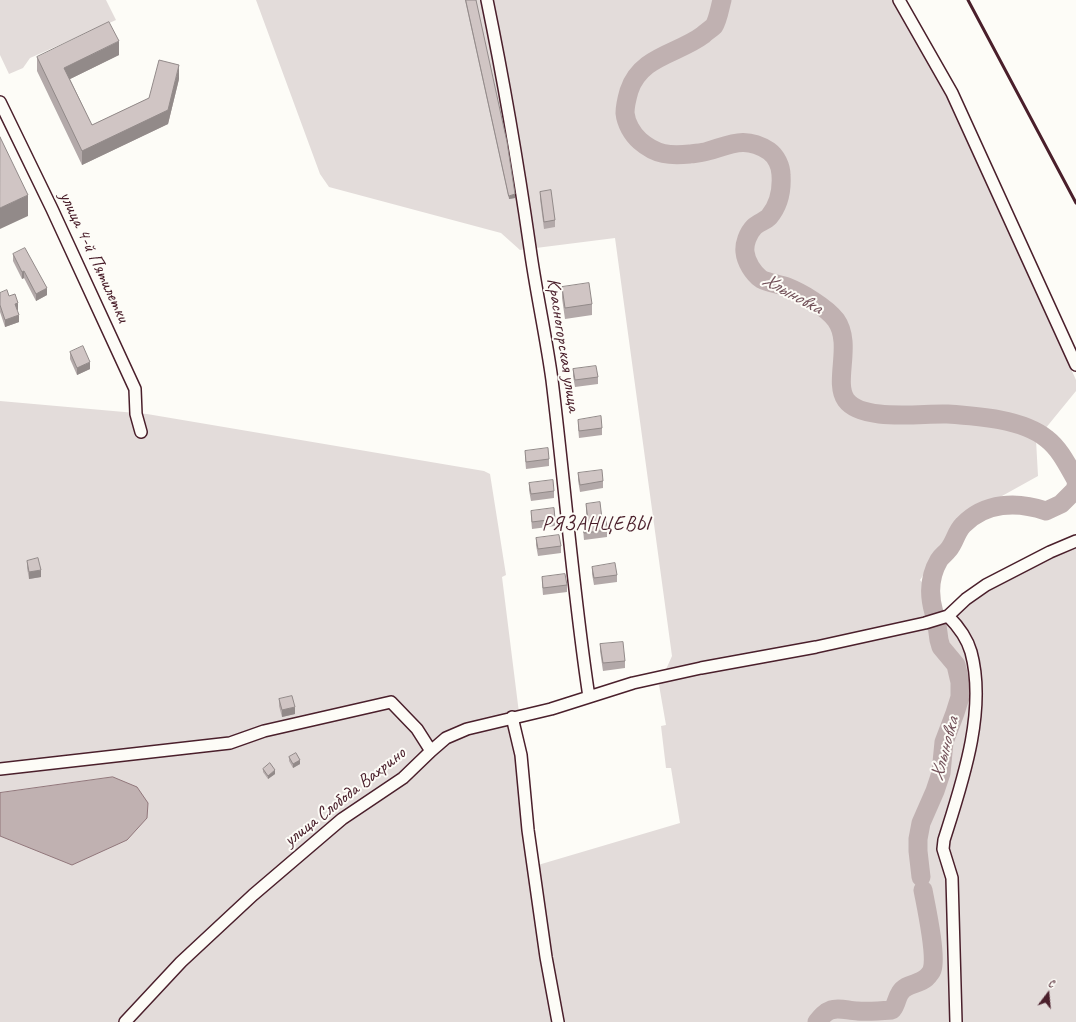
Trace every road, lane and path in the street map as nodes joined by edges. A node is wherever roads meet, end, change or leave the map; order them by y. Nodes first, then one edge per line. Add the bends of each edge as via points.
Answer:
1 (487, 0) edge
2 (899, 0) edge
3 (0, 102) edge
4 (1076, 365) edge
5 (141, 432) dead end
6 (1076, 541) edge
7 (948, 616) junction
8 (589, 697) junction
9 (512, 717) junction
10 (431, 751) junction
11 (0, 769) edge
12 (125, 1022) edge
13 (558, 1022) edge
14 (956, 1022) edge

1 - 8 street, Красногорская улица via 515,145 552,379 579,632
2 - 4 street via 952,93
3 - 5 street, улица 4-й Пятилетки via 135,389 136,414
6 - 7 street via 986,585
7 - 8 street, улица Слобода Вахрино via 816,647 633,683
7 - 14 street via 966,639 971,651 977,701 968,758 942,850 952,878
8 - 9 street, улица Слобода Вахрино
9 - 10 street, улица Слобода Вахрино via 467,729 446,738
9 - 13 street via 521,755 529,837
10 - 11 street via 417,729 391,702 264,731 230,743
10 - 12 street, улица Слобода Вахрино via 403,778 342,818 253,895 181,962

